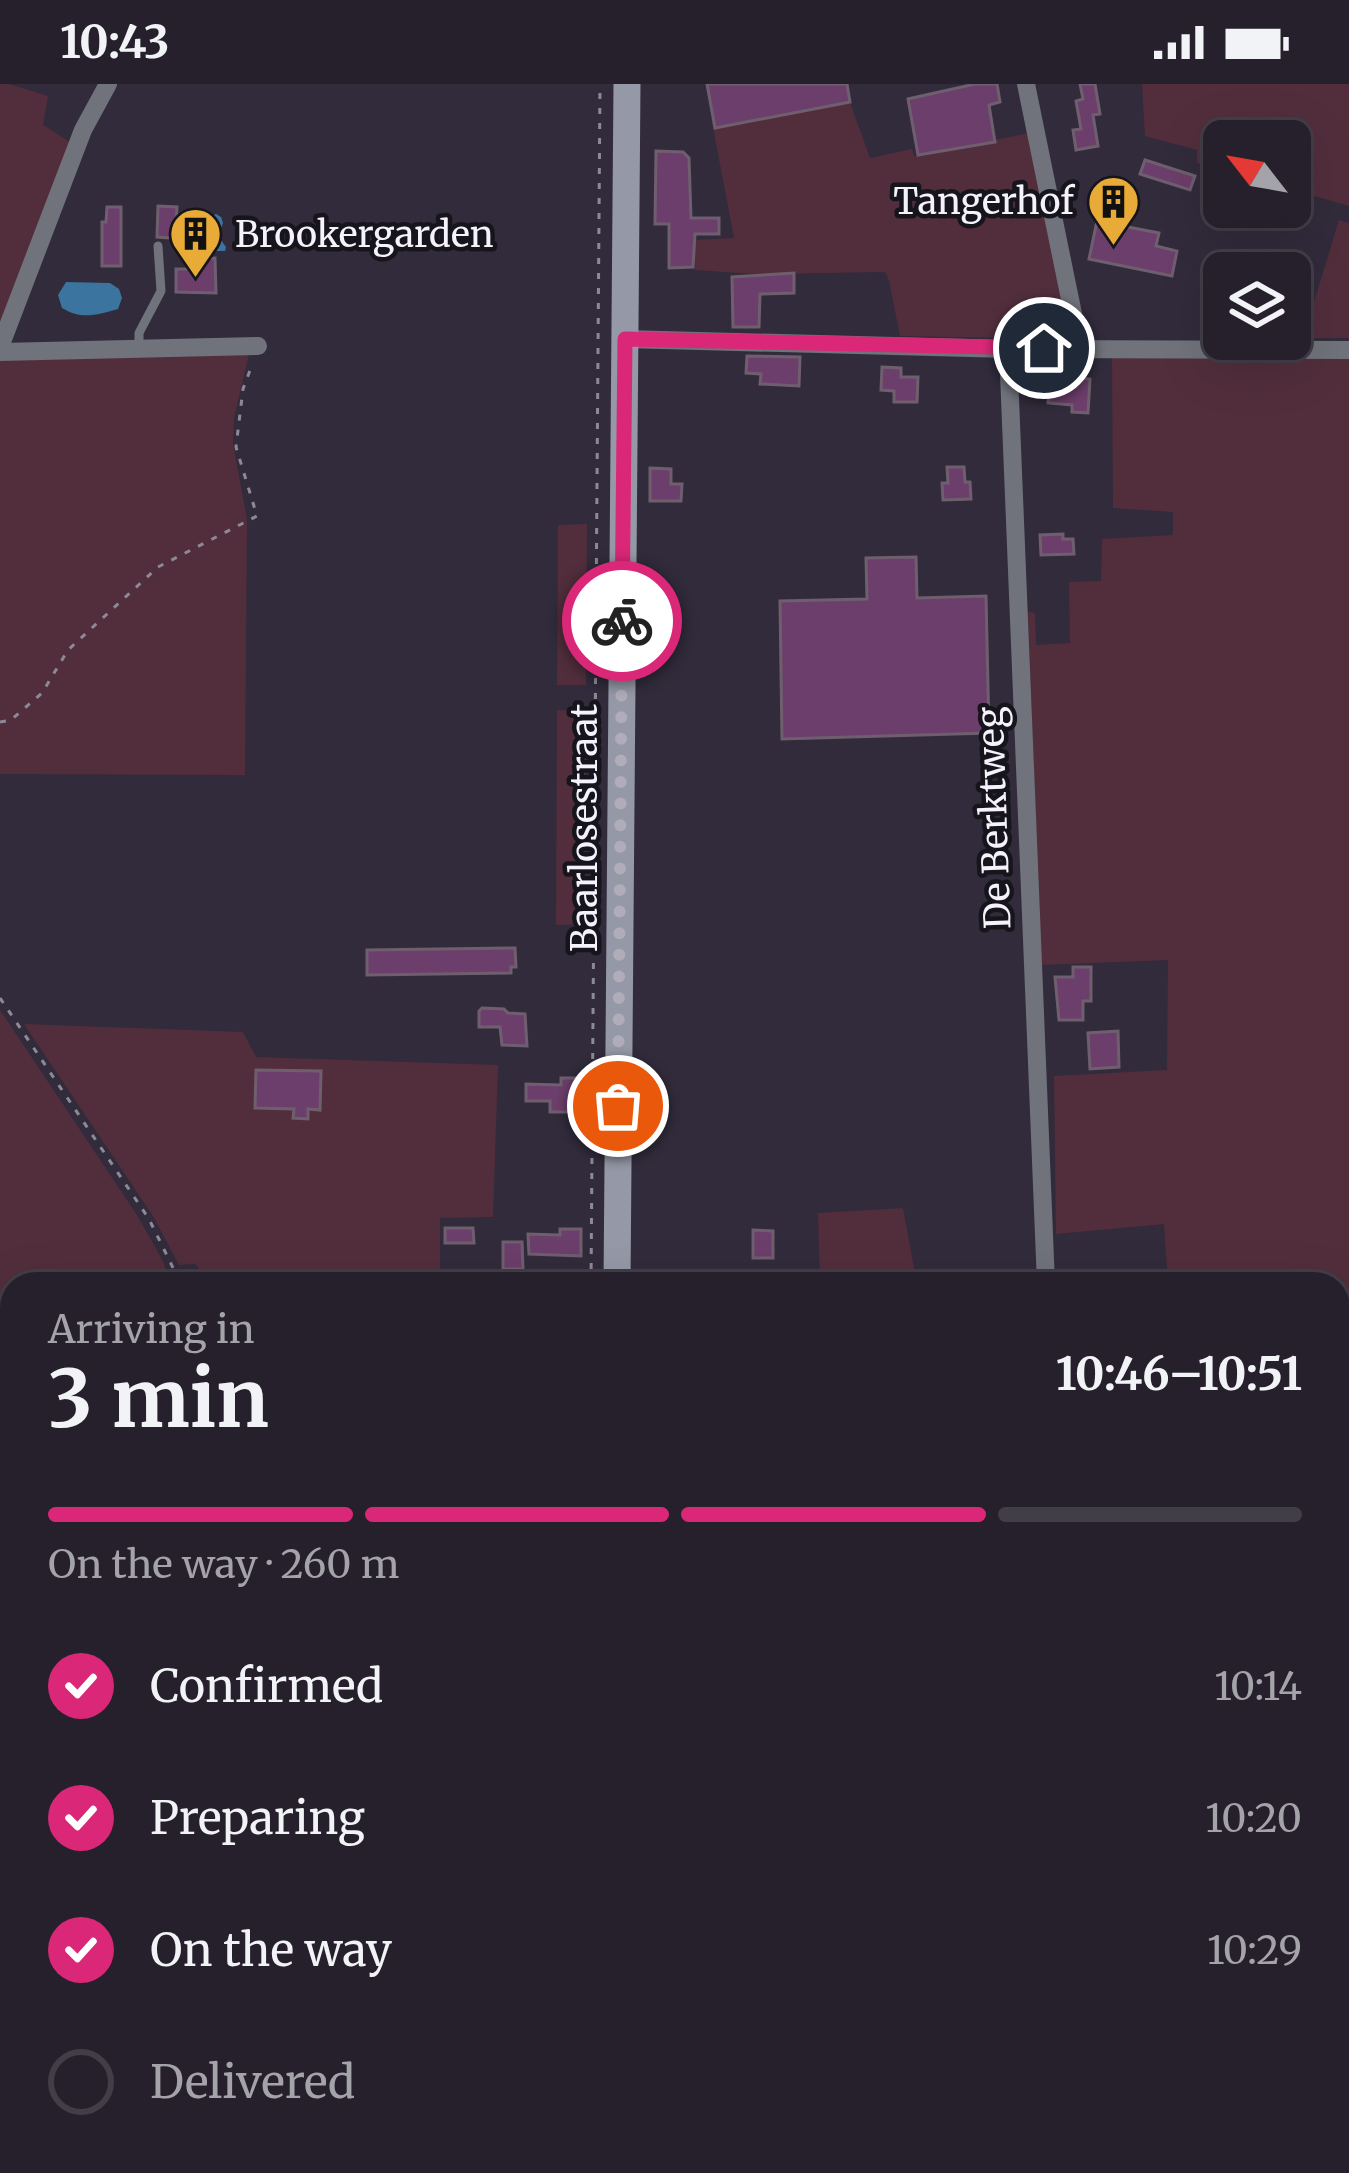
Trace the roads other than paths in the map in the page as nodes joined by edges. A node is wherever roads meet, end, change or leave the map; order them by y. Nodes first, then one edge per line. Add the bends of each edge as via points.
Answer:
1 (108, 84) edge
2 (627, 84) edge
3 (1025, 84) edge
4 (158, 246) dead end
5 (625, 339) junction
6 (258, 346) road end
7 (1080, 348) junction
8 (139, 349) junction
9 (1008, 349) junction
10 (0, 350) edge
11 (1349, 350) edge
12 (617, 1272) edge
13 (1046, 1272) edge

1 - 10 street
2 - 5 street, Baarlosestraat
3 - 7 street
4 - 8 lane via 161,291
5 - 9 street
5 - 12 street, Baarlosestraat
6 - 8 street
7 - 9 street
7 - 11 street
8 - 10 street
9 - 13 street, De Berktweg

